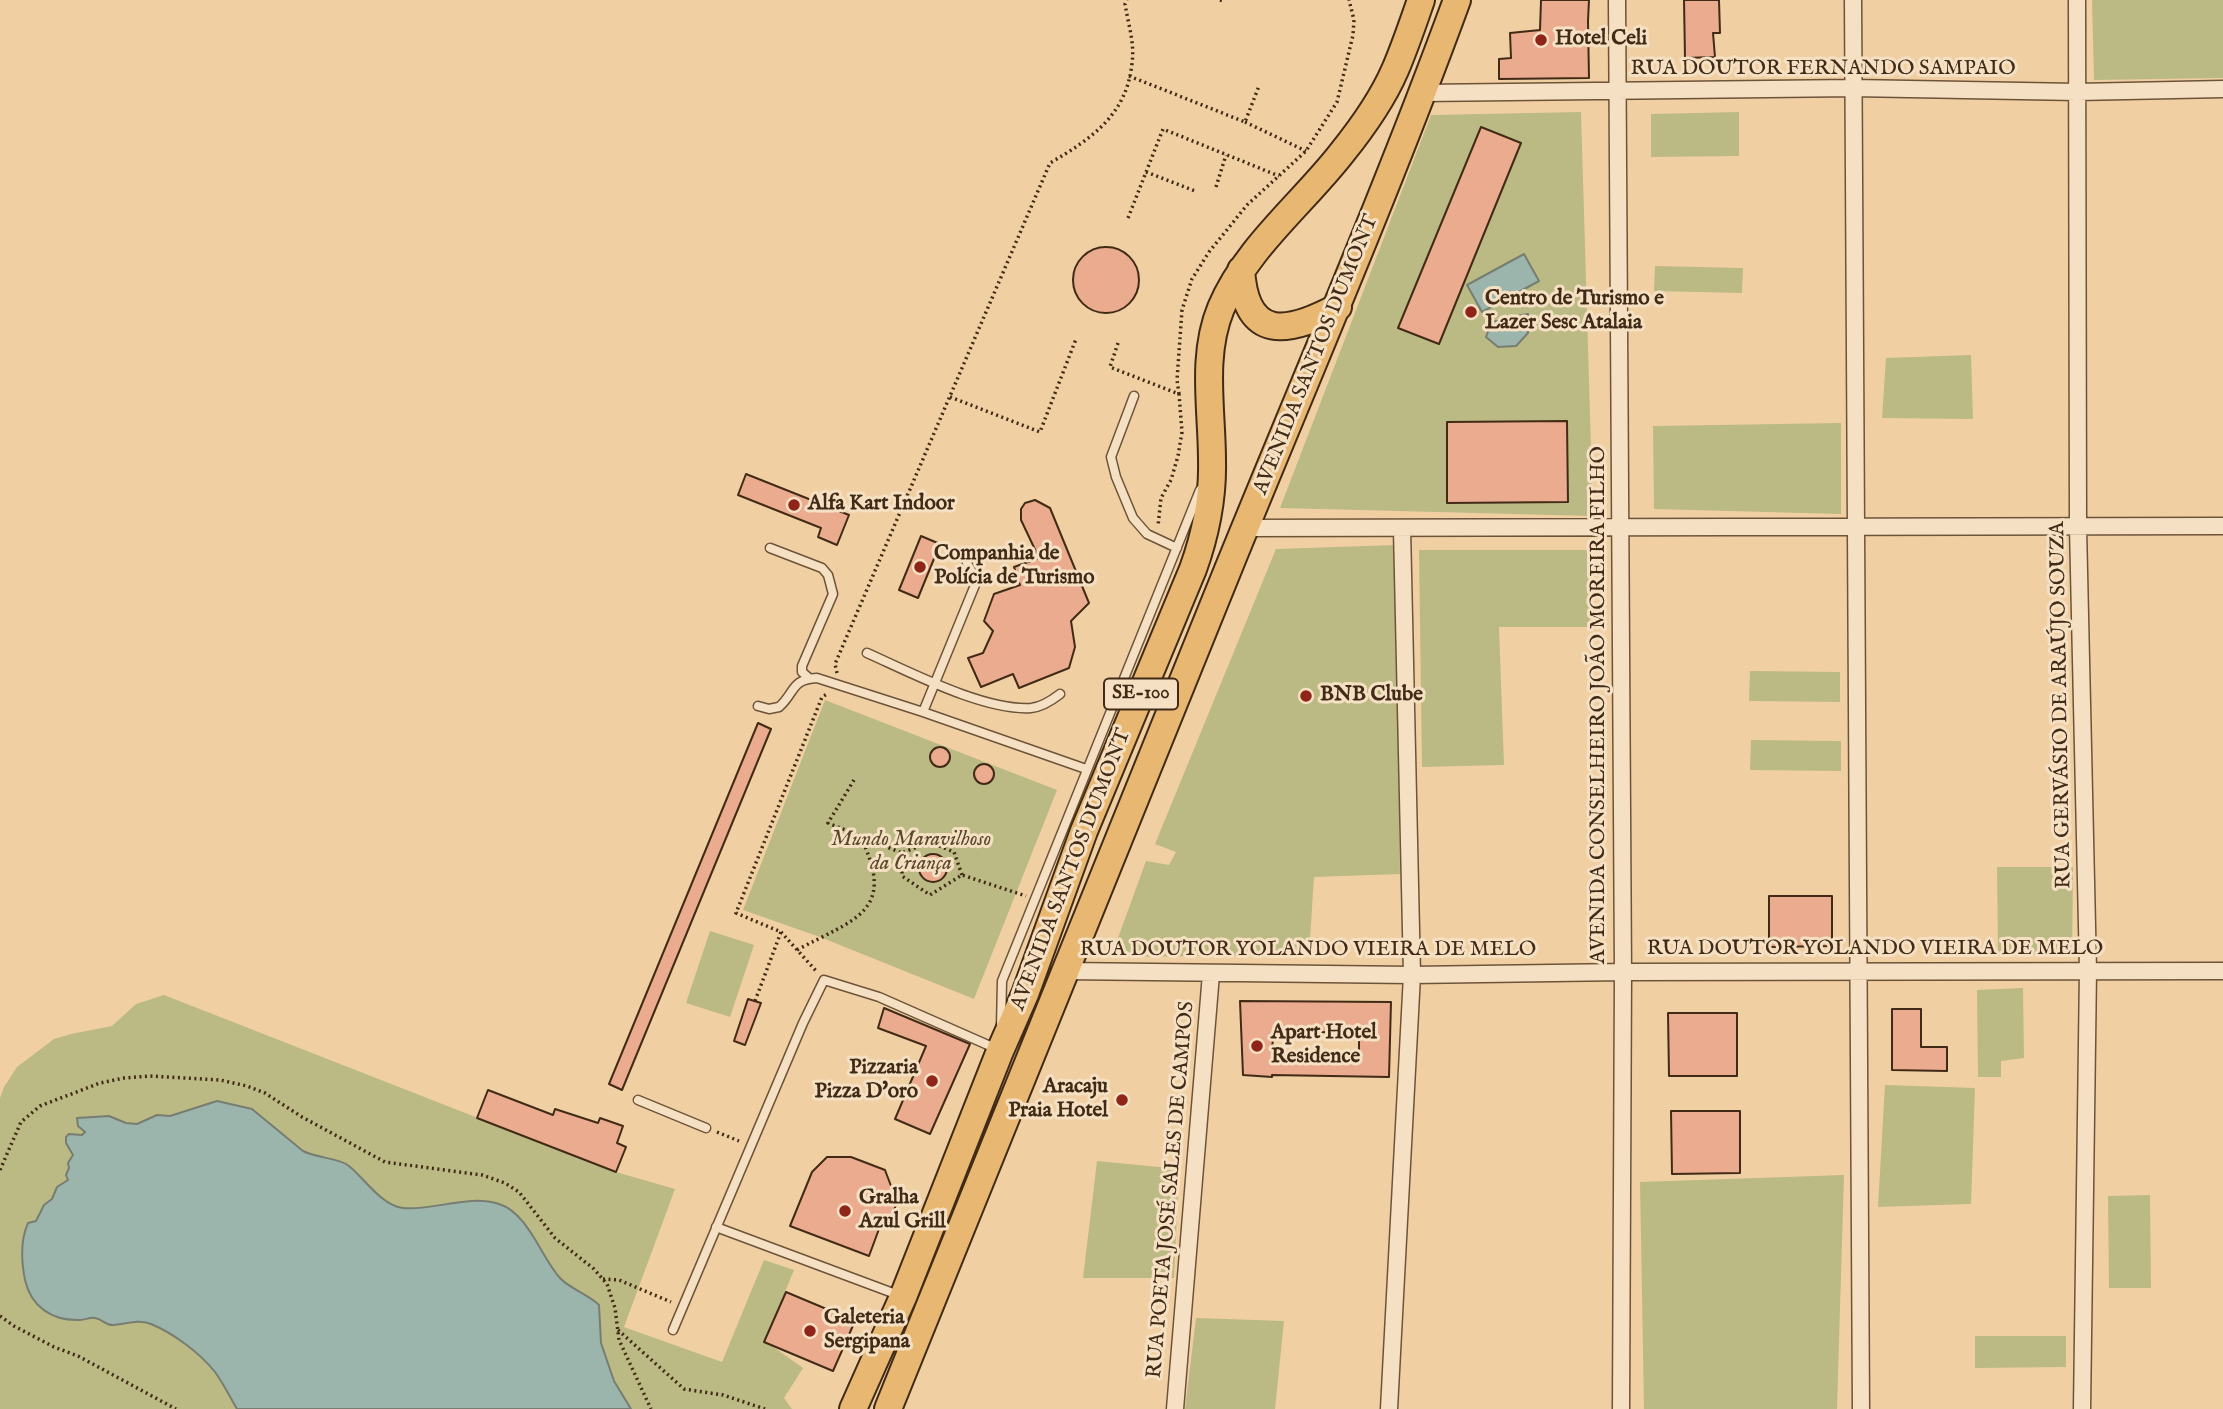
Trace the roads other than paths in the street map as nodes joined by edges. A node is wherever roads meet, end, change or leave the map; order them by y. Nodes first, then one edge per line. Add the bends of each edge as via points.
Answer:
1 (1421, 0) edge
2 (1457, 0) edge
3 (1616, 0) edge
4 (1853, 0) edge
5 (2077, 0) edge
6 (1853, 88) junction
7 (2223, 89) edge
8 (1617, 92) junction
9 (2077, 92) junction
10 (1423, 93) junction
11 (1241, 270) junction
12 (1338, 307) junction
13 (1134, 396) dead end
14 (1212, 461) junction
15 (1619, 526) junction
16 (1857, 526) junction
17 (2223, 526) edge
18 (2078, 527) junction
19 (1245, 528) junction
20 (1402, 529) junction
21 (770, 548) dead end
22 (1177, 548) junction
23 (967, 563) dead end
24 (867, 653) dead end
25 (808, 678) junction
26 (936, 682) junction
27 (1060, 695) dead end
28 (758, 706) dead end
29 (923, 712) junction
30 (1083, 779) junction
31 (1084, 831) junction
32 (2088, 970) junction
33 (1065, 971) junction
34 (1857, 971) junction
35 (2223, 971) edge
36 (1623, 972) junction
37 (1211, 974) junction
38 (1412, 975) junction
39 (1002, 1047) junction
40 (638, 1100) dead end
41 (706, 1128) road end
42 (716, 1227) junction
43 (903, 1297) junction
44 (673, 1330) dead end
45 (853, 1409) edge
46 (888, 1409) edge
47 (1175, 1409) edge
48 (1389, 1409) edge
49 (1621, 1409) edge
50 (1861, 1409) edge
51 (2082, 1409) edge

1 - 11 main road, AVENIDA SANTOS DUMONT / SE-100 via 1395,70 1373,111
2 - 10 main road, AVENIDA SANTOS DUMONT / SE-100
3 - 8 street, AVENIDA CONSELHEIRO JOÃO MOREIRA FILHO
4 - 6 street
5 - 9 street, RUA GERVÁSIO DE ARAÚJO SOUZA
6 - 8 street, RUA DOUTOR FERNANDO SAMPAIO
6 - 9 street, RUA DOUTOR FERNANDO SAMPAIO
6 - 16 street
7 - 9 street, RUA DOUTOR FERNANDO SAMPAIO
8 - 10 street, RUA DOUTOR FERNANDO SAMPAIO
8 - 15 street, AVENIDA CONSELHEIRO JOÃO MOREIRA FILHO
9 - 18 street, RUA GERVÁSIO DE ARAÚJO SOUZA
10 - 12 main road, AVENIDA SANTOS DUMONT / SE-100
11 - 12 main road via 1247,302 1266,324 1291,327
11 - 14 main road, AVENIDA SANTOS DUMONT / SE-100 via 1212,331
12 - 19 main road, AVENIDA SANTOS DUMONT / SE-100
13 - 22 lane via 1111,457 1116,477 1133,518 1147,534
14 - 22 lane
14 - 31 main road, AVENIDA SANTOS DUMONT / SE-100 via 1206,533
15 - 16 street
15 - 20 street
15 - 36 street, AVENIDA CONSELHEIRO JOÃO MOREIRA FILHO
16 - 18 street
16 - 34 street
17 - 18 street
18 - 32 street, RUA GERVÁSIO DE ARAÚJO SOUZA
19 - 20 street
19 - 33 main road, AVENIDA SANTOS DUMONT / SE-100
20 - 38 street
21 - 25 lane via 822,568 831,583 832,594 802,666
22 - 30 lane
23 - 26 lane via 975,586
24 - 26 lane
25 - 28 lane via 795,684 779,707
25 - 29 lane
26 - 27 lane via 990,703 1031,708
26 - 29 lane
29 - 30 lane
30 - 31 main road
30 - 39 lane via 1002,981
31 - 39 main road, AVENIDA SANTOS DUMONT / SE-100
32 - 34 street, RUA DOUTOR YOLANDO VIEIRA DE MELO
32 - 35 street, RUA DOUTOR YOLANDO VIEIRA DE MELO
32 - 51 street, RUA GERVÁSIO DE ARAÚJO SOUZA
33 - 37 street, RUA DOUTOR YOLANDO VIEIRA DE MELO
33 - 46 main road, AVENIDA SANTOS DUMONT / SE-100
34 - 36 street, RUA DOUTOR YOLANDO VIEIRA DE MELO
34 - 50 street
36 - 38 street, RUA DOUTOR YOLANDO VIEIRA DE MELO
36 - 49 street, AVENIDA CONSELHEIRO JOÃO MOREIRA FILHO
37 - 38 street, RUA DOUTOR YOLANDO VIEIRA DE MELO
37 - 47 street, RUA POETA JOSÉ SALES DE CAMPOS
38 - 48 street
39 - 42 lane via 824,980
39 - 43 main road, AVENIDA SANTOS DUMONT / SE-100
40 - 41 lane
42 - 43 lane
42 - 44 lane
43 - 45 main road, AVENIDA SANTOS DUMONT / SE-100

